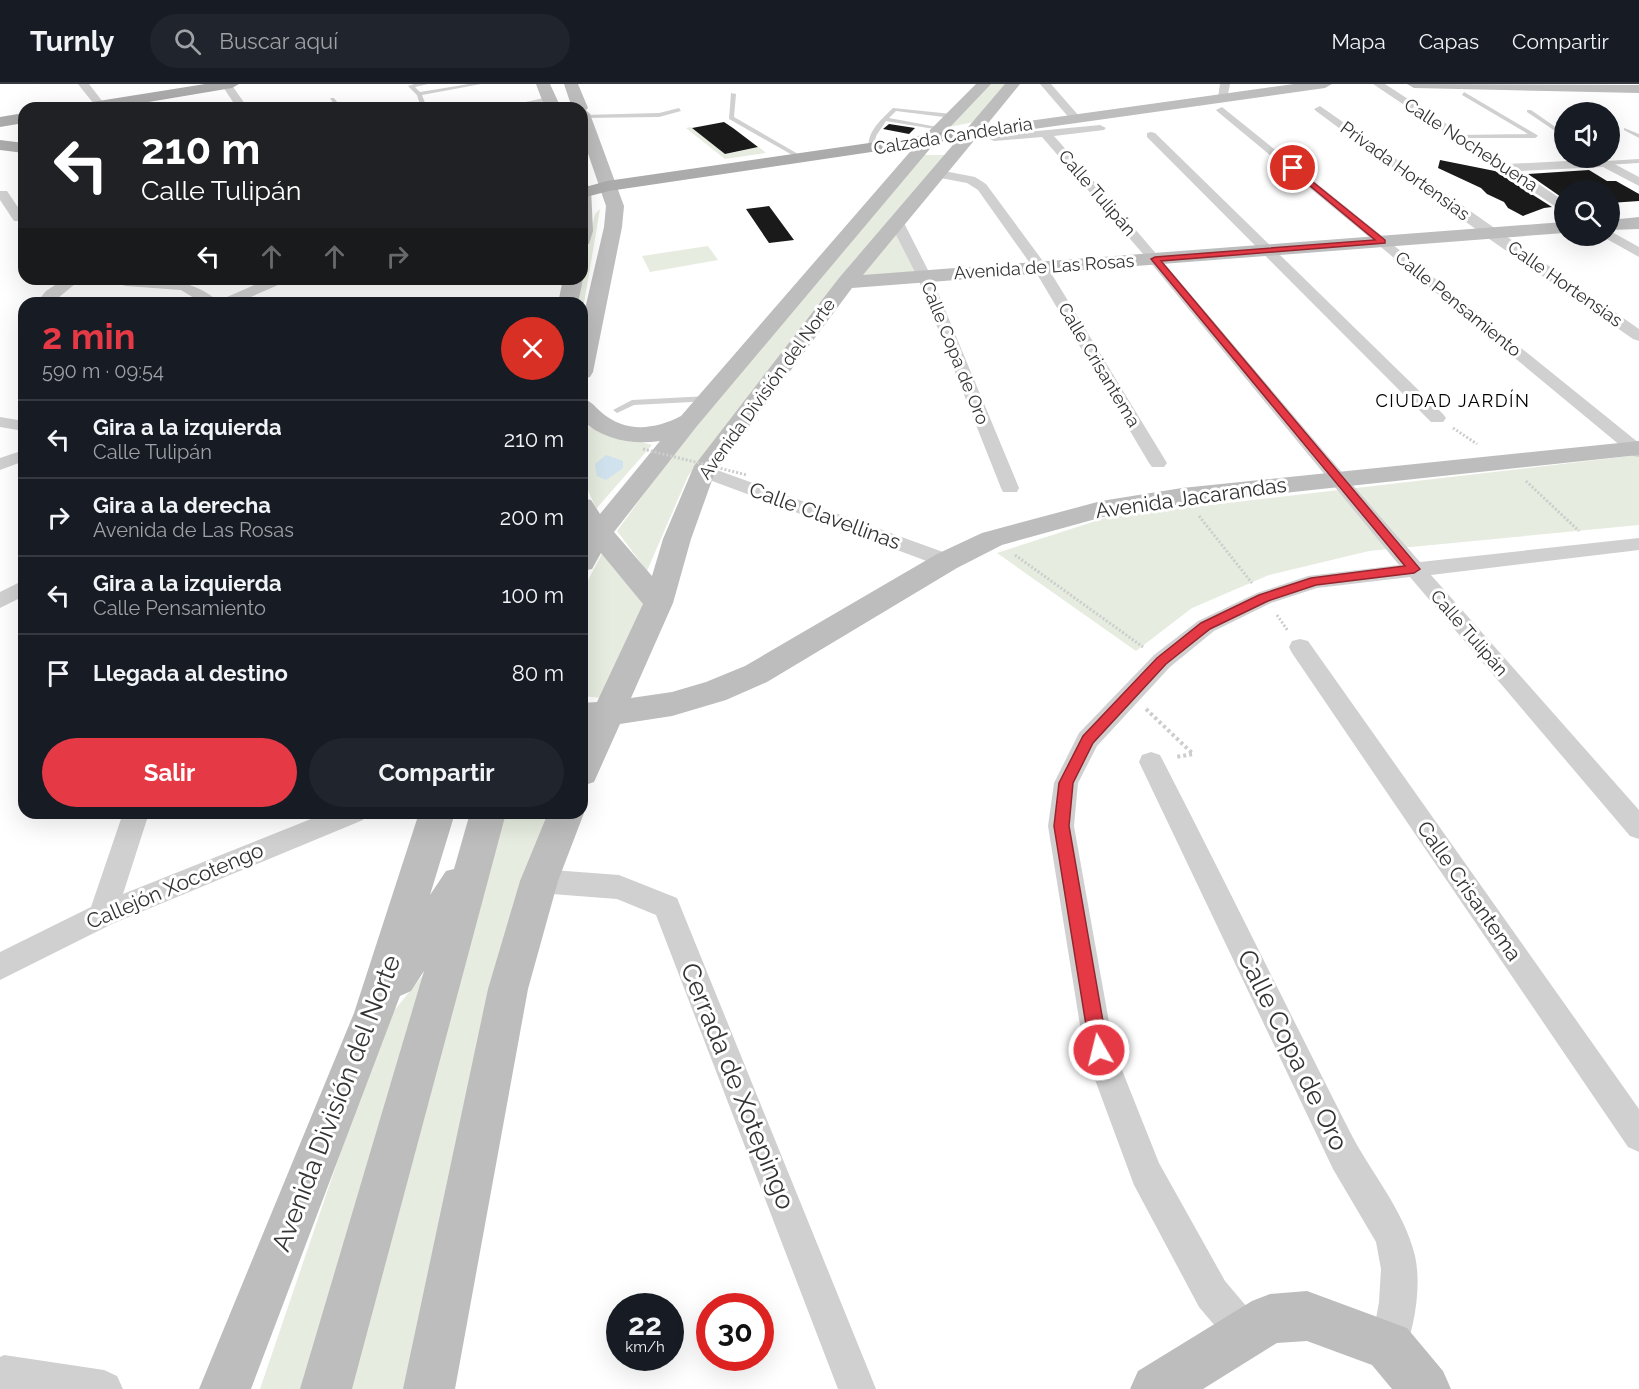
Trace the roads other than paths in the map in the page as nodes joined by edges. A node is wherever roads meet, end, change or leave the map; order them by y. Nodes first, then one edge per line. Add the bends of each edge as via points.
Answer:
1 (83, 84) edge
2 (225, 84) edge
3 (425, 84) edge
4 (478, 84) edge
5 (543, 84) edge
6 (571, 84) edge
7 (984, 84) edge
8 (1014, 84) edge
9 (1046, 84) edge
10 (1325, 84) edge
11 (1378, 84) edge
12 (1414, 84) edge
13 (1634, 84) edge
14 (410, 85) edge
15 (1639, 89) edge
16 (419, 94) junction
17 (733, 94) dead end
18 (1464, 94) dead end
19 (1223, 97) edge
20 (332, 99) dead end
21 (91, 102) edge
22 (122, 102) edge
23 (238, 102) edge
24 (334, 102) edge
25 (422, 102) edge
26 (551, 102) edge
27 (578, 102) edge
28 (1320, 109) dead end
29 (679, 110) dead end
30 (1529, 111) dead end
31 (588, 113) edge
32 (1075, 118) junction
33 (885, 119) junction
34 (940, 128) junction
35 (1100, 128) dead end
36 (1554, 128) edge
37 (1626, 129) dead end
38 (588, 131) edge
39 (973, 133) junction
40 (1045, 133) junction
41 (1151, 135) dead end
42 (1639, 136) edge
43 (1458, 137) junction
44 (994, 138) dead end
45 (0, 145) edge
46 (18, 147) edge
47 (871, 149) junction
48 (803, 159) junction
49 (1620, 160) edge
50 (1639, 161) edge
51 (1554, 164) edge
52 (1505, 168) junction
53 (1615, 168) edge
54 (939, 174) junction
55 (1639, 182) edge
56 (607, 186) junction
57 (588, 191) edge
58 (2, 194) dead end
59 (1554, 200) edge
60 (17, 221) edge
61 (896, 221) junction
62 (1639, 223) edge
63 (1620, 224) edge
64 (1554, 229) edge
65 (1490, 233) junction
66 (1620, 241) edge
67 (1382, 242) junction
68 (1270, 250) junction
69 (1639, 253) edge
70 (1155, 259) junction
71 (1041, 268) junction
72 (924, 276) junction
73 (846, 282) junction
74 (65, 285) edge
75 (132, 285) edge
76 (180, 285) edge
77 (180, 285) edge
78 (266, 285) edge
79 (49, 297) edge
80 (204, 297) edge
81 (238, 297) edge
82 (1639, 336) edge
83 (588, 344) edge
84 (708, 399) junction
85 (617, 410) dead end
86 (588, 415) edge
87 (1437, 418) dead end
88 (689, 421) junction
89 (0, 422) edge
90 (18, 425) edge
91 (1638, 450) edge
92 (18, 457) edge
93 (0, 464) edge
94 (1158, 464) dead end
95 (703, 471) junction
96 (1337, 480) junction
97 (1010, 488) dead end
98 (588, 516) edge
99 (599, 533) junction
100 (1639, 544) edge
101 (588, 552) edge
102 (947, 561) junction
103 (1414, 569) junction
104 (18, 590) edge
105 (0, 600) edge
106 (658, 603) junction
107 (1300, 647) road end
108 (595, 714) edge
109 (588, 745) edge
110 (1151, 762) road end
111 (134, 819) edge
112 (339, 819) edge
113 (435, 819) edge
114 (486, 819) edge
115 (564, 819) edge
116 (1639, 828) edge
117 (477, 856) junction
118 (539, 881) junction
119 (102, 915) junction
120 (0, 966) edge
121 (374, 1013) junction
122 (1639, 1136) edge
123 (1245, 1333) junction
124 (1389, 1346) junction
125 (0, 1376) edge
126 (104, 1389) edge
127 (225, 1389) edge
128 (326, 1389) edge
129 (429, 1389) edge
130 (857, 1389) edge
131 (1156, 1389) edge
132 (1425, 1389) edge

1 - 21 street
2 - 22 main road
2 - 23 street
3 - 14 lane
4 - 16 lane
5 - 26 street
6 - 27 street
7 - 34 street, Avenida División del Norte
8 - 39 street, Avenida División del Norte
9 - 32 street
10 - 19 street, Calzada Candelaria
11 - 43 street, Calle Nochebuena
12 - 15 street
13 - 15 street
14 - 16 lane
16 - 25 lane
17 - 48 lane via 731,118
18 - 43 lane via 1534,136
19 - 32 street, Calzada Candelaria
19 - 67 street, Calle Pensamiento
20 - 24 lane
28 - 65 street, Privada Hortensias
29 - 31 lane via 659,115
30 - 36 lane
32 - 39 street, Calzada Candelaria
33 - 34 lane
33 - 34 lane via 899,108
33 - 47 lane via 872,136
34 - 39 main road, Calzada Candelaria
34 - 47 main road, Calzada Candelaria
34 - 84 street, Avenida División del Norte
35 - 40 street
37 - 42 lane
38 - 56 street
39 - 54 street, Avenida División del Norte
40 - 44 street
40 - 70 street, Calle Tulipán
41 - 68 street
43 - 52 street, Calle Nochebuena
45 - 46 main road
47 - 48 main road, Calzada Candelaria
48 - 56 main road, Calzada Candelaria
49 - 50 lane
51 - 52 street
52 - 59 street, Calle Nochebuena
53 - 55 street
54 - 61 street, Avenida División del Norte
54 - 71 street, Calle Crisantema via 979,183
56 - 57 main road, Calzada Candelaria
56 - 83 street via 615,206 613,227
58 - 60 street
61 - 72 street, Calle Copa de Oro
61 - 73 street, Avenida División del Norte
62 - 63 street
64 - 65 street, Avenida de Las Rosas
65 - 67 street, Avenida de Las Rosas
65 - 82 street, Calle Hortensias
66 - 69 street
67 - 68 street, Avenida de Las Rosas
67 - 91 street, Calle Pensamiento
68 - 70 street, Avenida de Las Rosas
68 - 87 street
70 - 71 street, Avenida de Las Rosas
70 - 96 street, Calle Tulipán
71 - 72 street, Avenida de Las Rosas
71 - 94 street, Calle Crisantema
72 - 73 street, Avenida de Las Rosas
72 - 97 street, Calle Copa de Oro
73 - 95 street, Avenida División del Norte
74 - 79 street
75 - 77 street
76 - 80 street
78 - 81 street
84 - 85 lane via 632,403
84 - 88 street, Avenida División del Norte
86 - 88 street via 602,426 631,435 669,431
88 - 99 street, Avenida División del Norte
89 - 90 street
91 - 96 street, Avenida Jacarandas
92 - 93 street
95 - 102 street, Calle Clavellinas
95 - 106 street, Avenida División del Norte
96 - 102 street, Avenida Jacarandas via 1182,496 1101,509 992,539
96 - 103 street, Calle Tulipán
98 - 99 street
99 - 101 street, Avenida División del Norte
99 - 106 street
100 - 103 street
102 - 108 street, Avenida Jacarandas via 756,674 672,704
103 - 116 street, Calle Tulipán
103 - 123 street via 1316,581 1264,598 1206,626 1162,661 1088,740 1066,783 1061,826 1099,1050 1146,1173 1212,1294
104 - 105 street
106 - 108 street, Avenida División del Norte
107 - 122 street, Calle Crisantema
108 - 109 street, Avenida División del Norte
110 - 124 street, Calle Copa de Oro via 1345,1157 1380,1214 1398,1258
111 - 119 street
112 - 119 street, Callejón Xocotengo
113 - 121 street, Avenida División del Norte
114 - 117 street
115 - 118 street
117 - 121 street
117 - 128 street
118 - 129 street via 508,989
118 - 130 street, Cerrada de Xotepingo via 619,887 667,907
119 - 120 street, Callejón Xocotengo
121 - 127 street, Avenida División del Norte
123 - 124 street via 1270,1319 1307,1316
123 - 131 street
124 - 132 street
125 - 126 street

